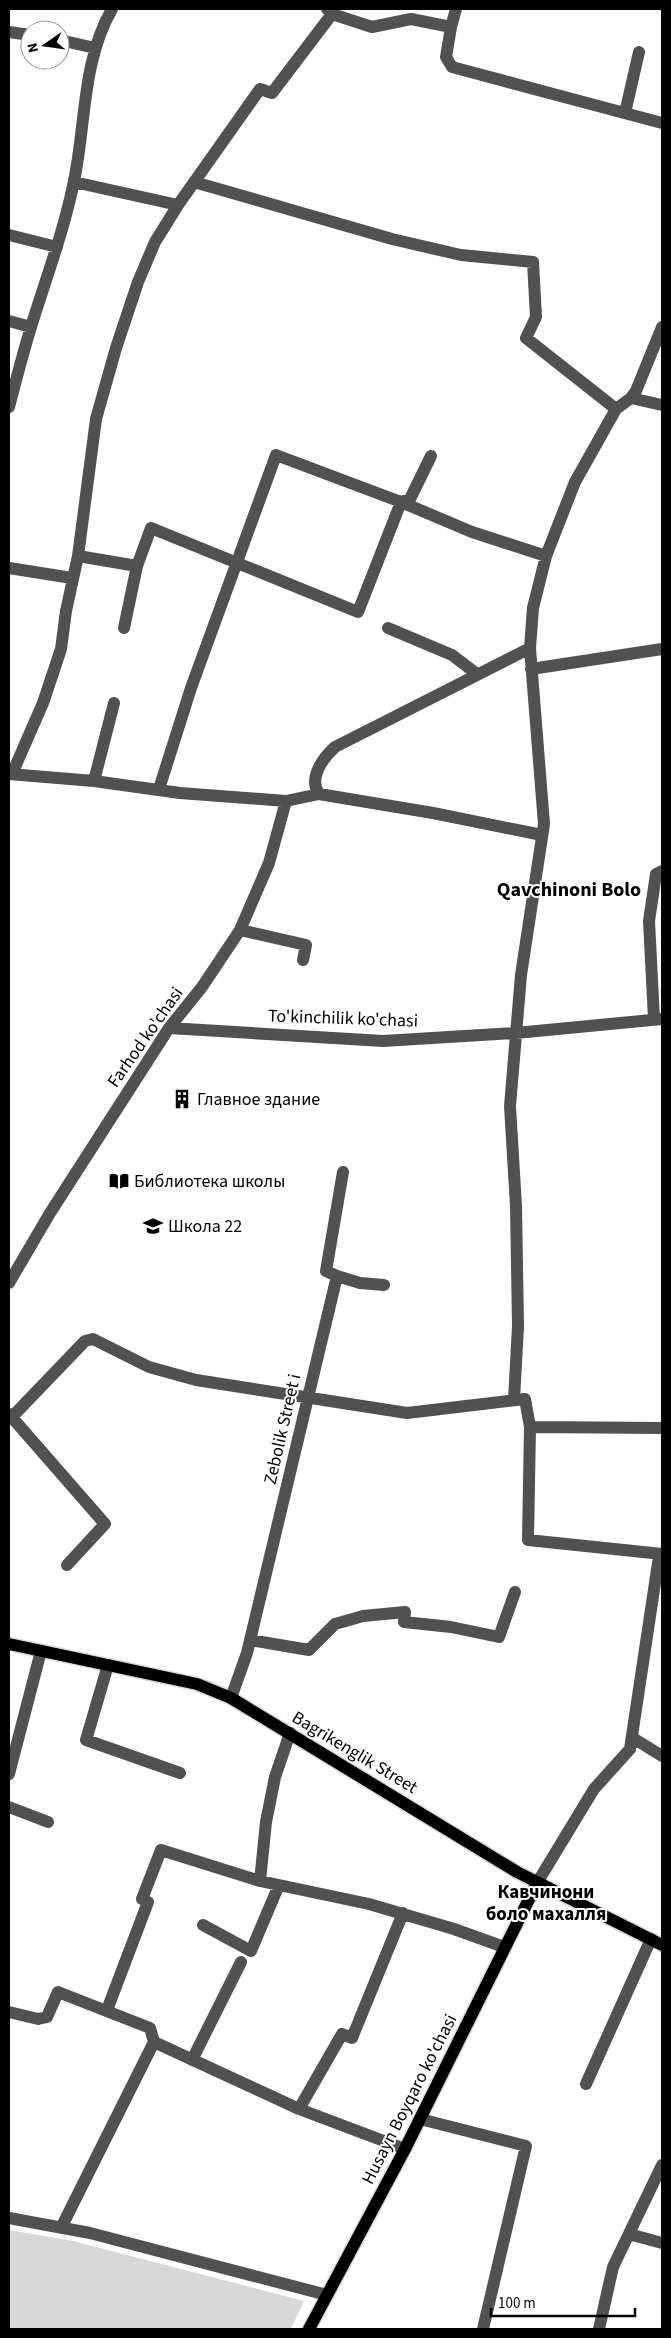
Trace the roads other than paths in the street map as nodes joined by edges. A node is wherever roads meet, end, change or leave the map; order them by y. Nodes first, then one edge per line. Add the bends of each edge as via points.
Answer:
1 (112, 9) edge
2 (456, 9) edge
3 (329, 10) edge
4 (451, 26) junction
5 (70, 42) edge
6 (95, 48) junction
7 (639, 52) dead end
8 (625, 113) junction
9 (662, 123) edge
10 (74, 182) junction
11 (194, 182) junction
12 (178, 205) junction
13 (9, 235) edge
14 (57, 247) junction
15 (9, 321) edge
16 (31, 327) junction
17 (662, 327) edge
18 (631, 398) junction
19 (662, 405) edge
20 (9, 407) edge
21 (616, 409) junction
22 (431, 456) dead end
23 (401, 502) junction
24 (78, 556) junction
25 (546, 556) junction
26 (238, 563) junction
27 (138, 566) junction
28 (9, 568) edge
29 (72, 578) junction
30 (124, 628) dead end
31 (388, 628) dead end
32 (530, 648) junction
33 (662, 649) edge
34 (531, 669) junction
35 (477, 674) junction
36 (114, 703) dead end
37 (11, 774) edge
38 (94, 781) junction
39 (159, 789) junction
40 (319, 794) junction
41 (286, 801) junction
42 (542, 835) junction
43 (662, 871) edge
44 (240, 930) junction
45 (303, 960) dead end
46 (658, 1019) edge
47 (169, 1028) junction
48 (516, 1033) junction
49 (343, 1172) dead end
50 (337, 1276) junction
51 (9, 1282) edge
52 (384, 1285) dead end
53 (308, 1398) junction
54 (514, 1400) junction
55 (10, 1416) edge
56 (530, 1427) junction
57 (662, 1428) edge
58 (662, 1554) edge
59 (67, 1565) dead end
60 (515, 1592) dead end
61 (250, 1640) junction
62 (9, 1644) edge
63 (41, 1651) junction
64 (108, 1665) junction
65 (231, 1698) junction
66 (290, 1733) junction
67 (633, 1738) junction
68 (662, 1756) edge
69 (180, 1773) dead end
70 (9, 1774) edge
71 (9, 1807) edge
72 (48, 1822) dead end
73 (260, 1881) junction
74 (537, 1883) junction
75 (279, 1885) junction
76 (403, 1913) junction
77 (203, 1925) dead end
78 (656, 1942) edge
79 (504, 1948) junction
80 (241, 1962) dead end
81 (107, 2010) junction
82 (9, 2012) edge
83 (154, 2042) junction
84 (192, 2060) junction
85 (586, 2084) dead end
86 (299, 2109) junction
87 (420, 2119) junction
88 (405, 2150) junction
89 (662, 2165) edge
90 (9, 2218) edge
91 (61, 2228) junction
92 (629, 2234) junction
93 (662, 2243) edge
94 (326, 2295) junction
95 (309, 2329) edge
96 (483, 2329) edge
97 (599, 2329) edge

1 - 6 street
2 - 4 street
3 - 4 street via 372,27 411,19
3 - 11 street via 272,93 260,89
4 - 8 street via 446,57 452,67
5 - 6 street
6 - 10 street
7 - 8 street
8 - 9 street
10 - 12 street
10 - 14 street
11 - 12 street
11 - 21 street via 392,239 461,255 533,262 536,317 526,338
12 - 24 street via 155,242 116,348 96,419
13 - 14 street
14 - 16 street
15 - 16 street
16 - 20 street
17 - 18 street
18 - 19 street
18 - 21 street
21 - 25 street via 575,482
22 - 23 street via 410,499
23 - 25 street via 472,532
23 - 26 street via 358,612
23 - 26 street via 276,455
24 - 27 street
24 - 29 street
25 - 32 street via 533,608
26 - 27 street via 151,528
26 - 39 street via 191,688
27 - 30 street
28 - 29 street
29 - 37 street via 61,649 43,703
31 - 35 street via 452,655
32 - 34 street
32 - 35 street
33 - 34 street
34 - 42 street via 544,824
35 - 40 street via 335,747 325,756 318,770 315,782
36 - 38 street
37 - 38 street
38 - 39 street
39 - 41 street
40 - 41 street
40 - 42 street
41 - 44 street, Farhod ko'chasi via 269,862
42 - 48 street via 520,975
43 - 46 street via 656,874 649,921
44 - 45 street via 306,945
44 - 47 street, Farhod ko'chasi via 202,987
46 - 48 street, To'kinchilik ko'chasi
47 - 48 street, To'kinchilik ko'chasi via 382,1041
47 - 51 street, Farhod ko'chasi
48 - 54 street via 510,1106 518,1316
49 - 50 street via 326,1271
50 - 52 street
50 - 53 street, Zebolik Street i
53 - 54 street via 407,1413
53 - 55 street via 196,1380 149,1367 93,1339 85,1341
53 - 61 street, Zebolik Street i
54 - 56 street via 525,1399
55 - 59 street via 105,1524
56 - 57 street
56 - 58 street via 528,1540
58 - 67 street via 658,1563
60 - 61 street via 499,1637 404,1622 405,1612 393,1612 335,1624 309,1650
61 - 65 street, Zebolik Street i
62 - 63 main road, Bagrikenglik Street
63 - 64 main road, Bagrikenglik Street
63 - 70 street
64 - 65 main road, Bagrikenglik Street via 197,1684
64 - 69 street via 86,1740
65 - 66 main road, Bagrikenglik Street
66 - 73 street via 275,1776
66 - 74 main road, Bagrikenglik Street
67 - 68 street
67 - 74 street via 630,1749 594,1789
71 - 72 street
73 - 75 street
73 - 81 street via 160,1850 142,1899 148,1902
74 - 78 main road, Bagrikenglik Street
74 - 79 main road, Husayn Boyqaro ko'chasi
75 - 76 street
75 - 77 street via 251,1951
76 - 79 street via 454,1928
76 - 86 street via 352,2038 342,2034
78 - 85 street
79 - 87 main road, Husayn Boyqaro ko'chasi
80 - 84 street
81 - 82 street via 58,1992 47,2017 38,2020
81 - 83 street via 150,2028
83 - 84 street
83 - 91 street
84 - 86 street
86 - 88 street
87 - 88 main road, Husayn Boyqaro ko'chasi
87 - 96 street via 526,2146
88 - 94 main road, Husayn Boyqaro ko'chasi
89 - 92 street
90 - 91 street
91 - 94 street via 100,2235
92 - 93 street
92 - 97 street via 613,2267
94 - 95 main road, Husayn Boyqaro ko'chasi

